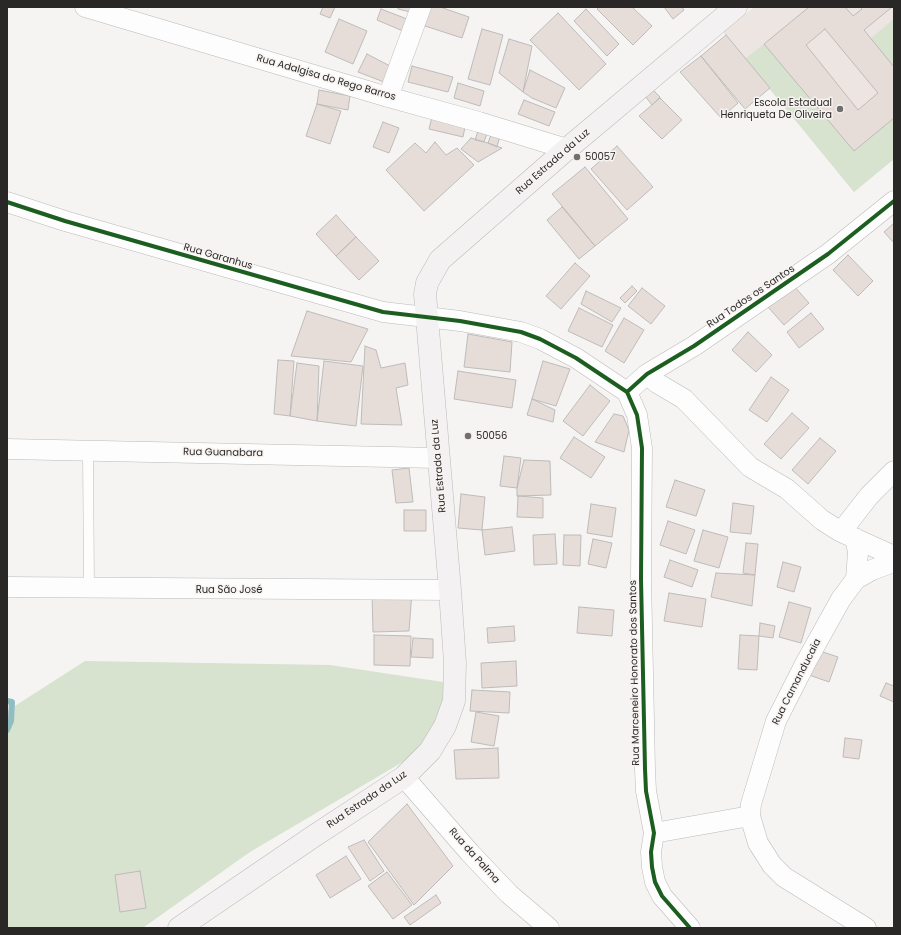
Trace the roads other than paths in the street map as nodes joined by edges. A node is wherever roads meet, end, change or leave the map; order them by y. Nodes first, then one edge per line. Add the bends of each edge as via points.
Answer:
1 (85, 7) edge
2 (422, 7) edge
3 (736, 7) edge
4 (388, 97) junction
5 (567, 149) junction
6 (894, 201) edge
7 (7, 202) edge
8 (427, 318) junction
9 (647, 374) junction
10 (630, 399) junction
11 (7, 449) edge
12 (88, 450) junction
13 (438, 458) junction
14 (894, 471) edge
15 (848, 535) junction
16 (894, 556) edge
17 (894, 562) edge
18 (856, 579) junction
19 (7, 587) edge
20 (89, 589) junction
21 (450, 590) junction
22 (404, 777) junction
23 (750, 816) junction
24 (654, 833) junction
25 (179, 928) edge
26 (549, 928) edge
27 (690, 928) edge
28 (866, 928) edge

1 - 4 street, Rua Adalgisa do Rego Barros
2 - 4 street
3 - 5 main road, Rua Estrada da Luz
4 - 5 street, Rua Adalgisa do Rego Barros
5 - 8 main road, Rua Estrada da Luz via 440,260 427,283
6 - 9 street, Rua Todos os Santos via 828,254 694,346
7 - 8 street, Rua Garanhus via 383,312
8 - 10 street, Rua Garanhus via 501,327 540,339 576,358
8 - 13 main road, Rua Estrada da Luz
9 - 10 street, Rua Todos os Santos
9 - 15 street via 684,399 750,467 787,489 822,520
10 - 24 street, Rua Marceneiro Honorato dos Santos via 639,426 642,448 641,579 645,769 646,791
11 - 12 street, Rua Guanabara
12 - 13 street, Rua Guanabara
12 - 20 lane
13 - 21 main road, Rua Estrada da Luz
14 - 15 street via 864,502
15 - 16 street
15 - 18 street via 858,552
17 - 18 street
18 - 23 street, Rua Camanducaia via 841,599 776,721
19 - 20 street, Rua São José
20 - 21 street, Rua São José
21 - 22 main road, Rua Estrada da Luz via 455,662 454,701 446,726 430,751
22 - 25 main road, Rua Estrada da Luz
22 - 26 street, Rua da Palma via 504,889
23 - 24 street
23 - 28 street, Rua Camanducaia via 758,843 772,866 784,877
24 - 27 street, Rua Marceneiro Honorato dos Santos via 651,852 655,882 662,896

